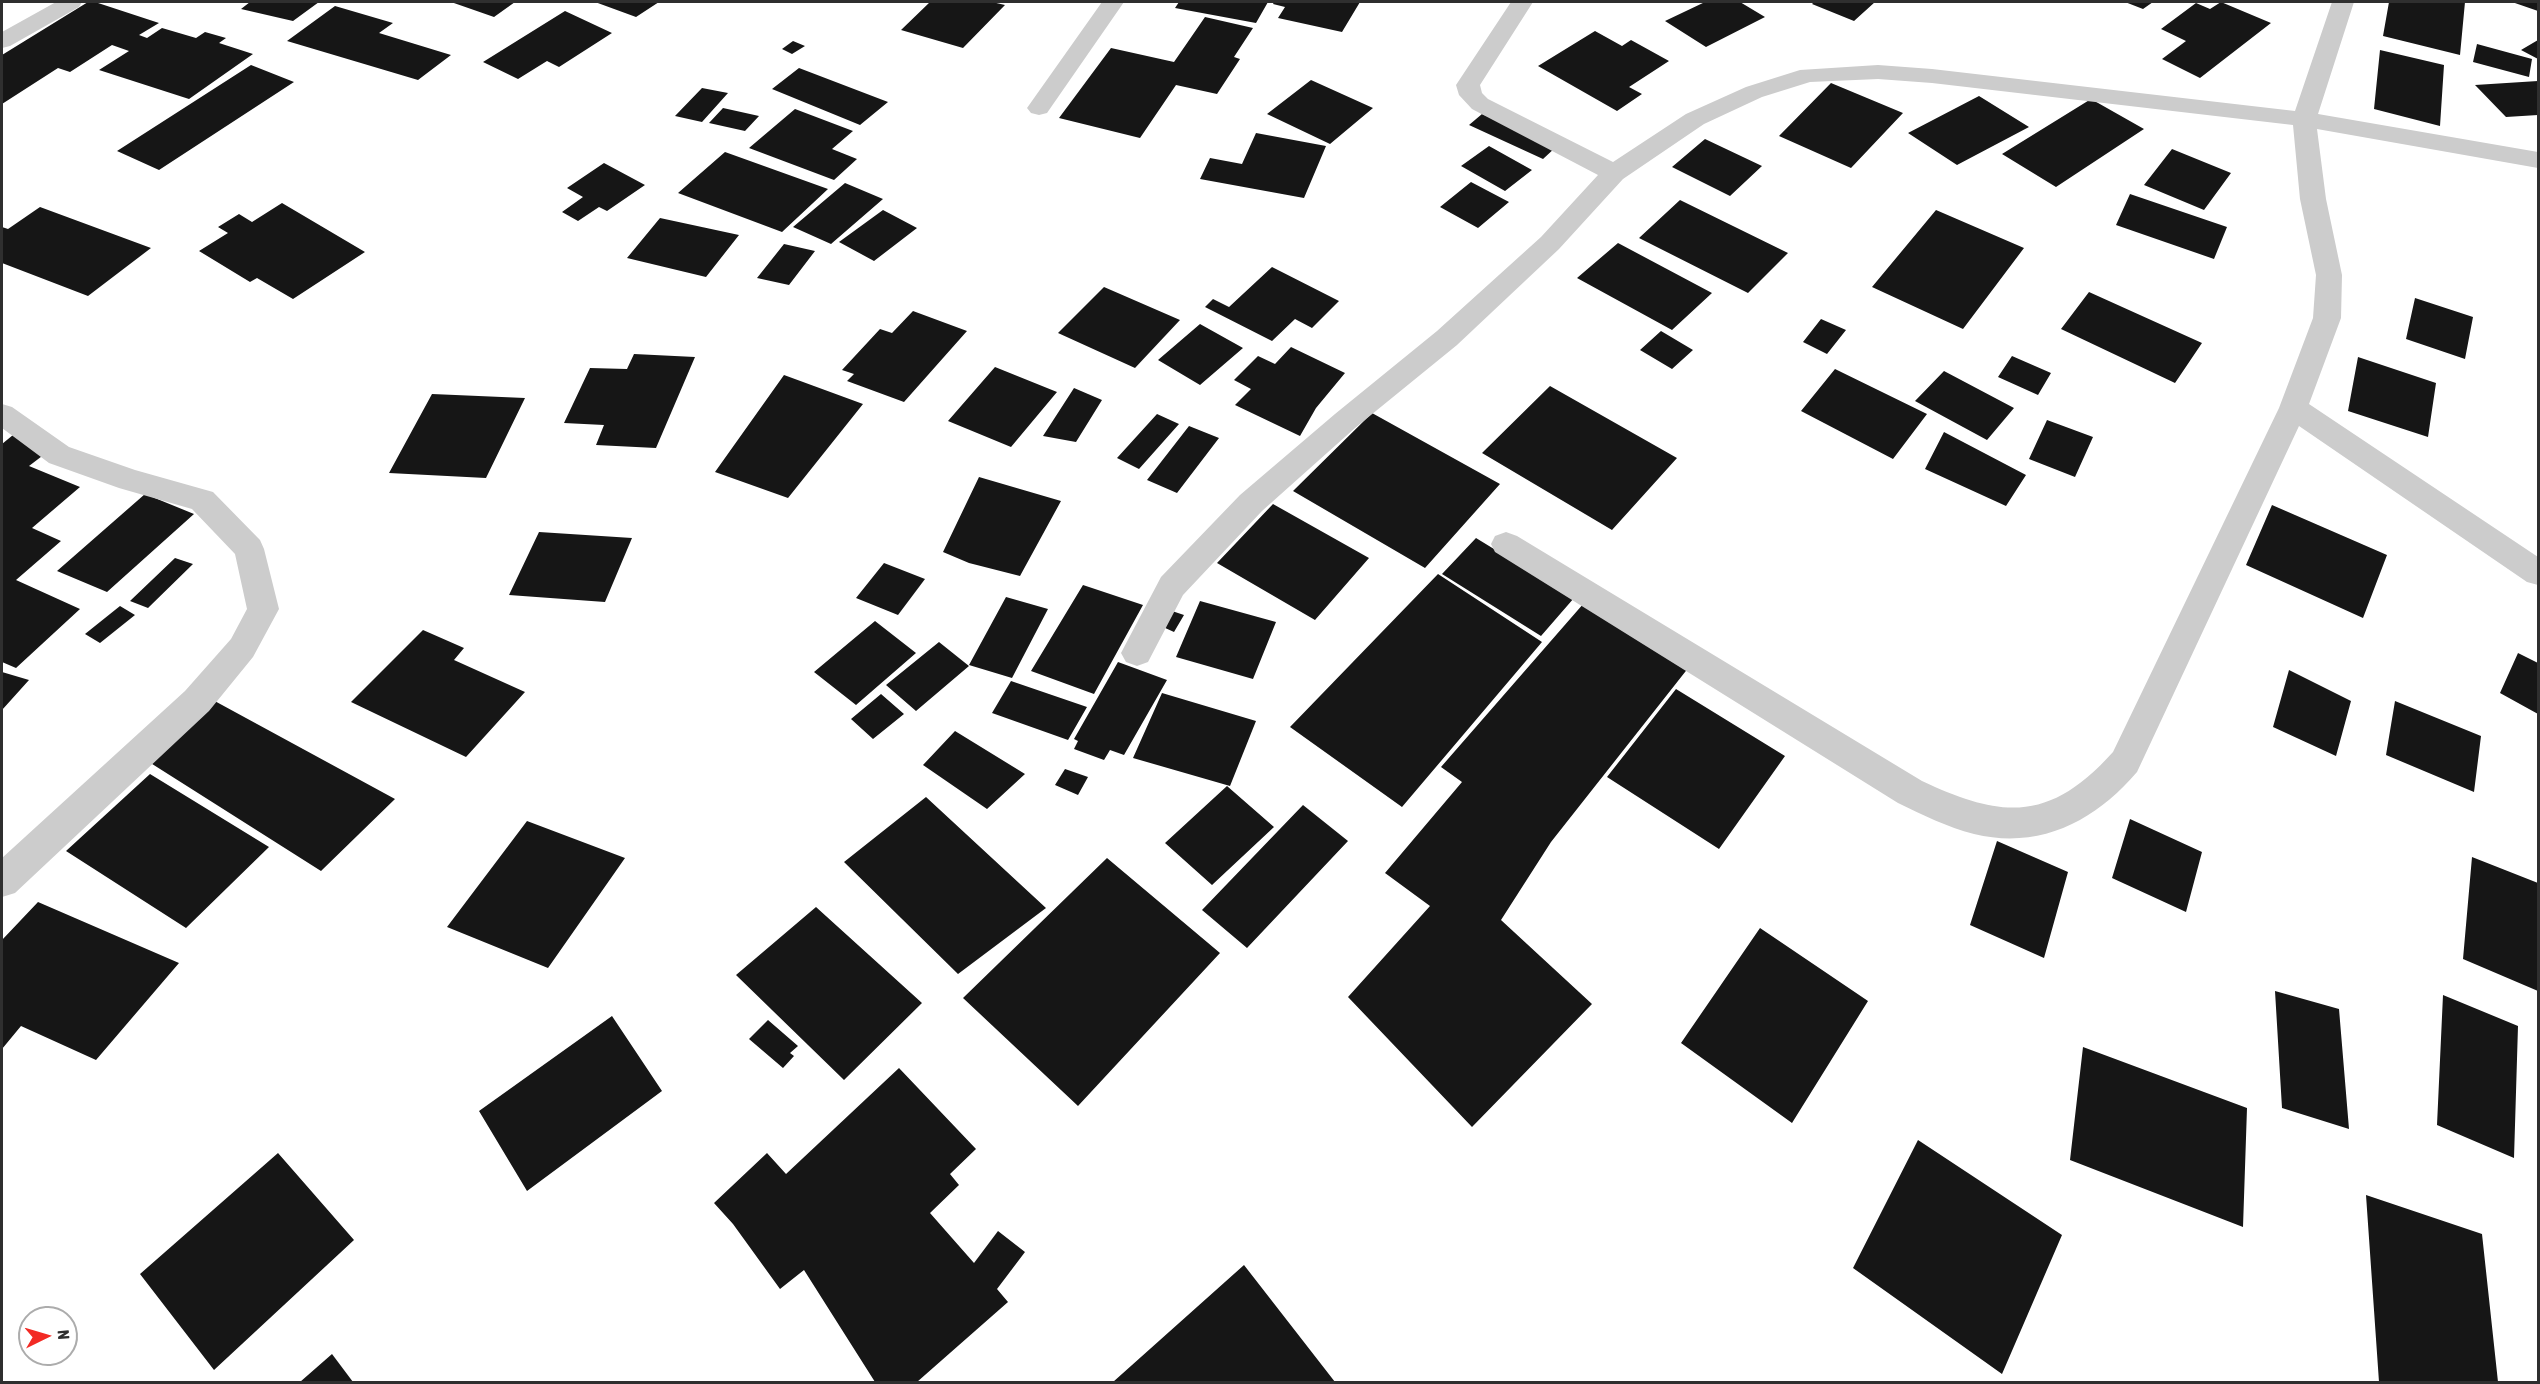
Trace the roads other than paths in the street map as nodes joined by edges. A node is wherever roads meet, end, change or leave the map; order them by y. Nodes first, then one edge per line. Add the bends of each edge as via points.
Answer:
1 (71, 2) edge
2 (1113, 2) edge
3 (1522, 2) edge
4 (2343, 2) edge
5 (2, 41) edge
6 (1039, 108) dead end
7 (2304, 119) junction
8 (2538, 160) edge
9 (1614, 173) junction
10 (2293, 408) junction
11 (2, 414) edge
12 (1506, 544) dead end
13 (2538, 573) edge
14 (1137, 652) dead end
15 (2, 881) edge

1 - 5 street
2 - 6 street
3 - 9 street via 1468,85 1471,95 1480,104
4 - 7 street
7 - 8 street
7 - 9 street via 1932,76 1878,72 1808,75 1754,92 1695,119
7 - 10 street via 2313,200 2329,275 2327,318
9 - 14 street via 1550,243 1447,338 1251,503 1172,586
10 - 12 street via 2126,762 2100,790 2046,819 1986,821 1951,811 1910,792
10 - 13 street
11 - 15 street via 59,454 130,480 202,500 249,549 262,609 242,648 197,701

